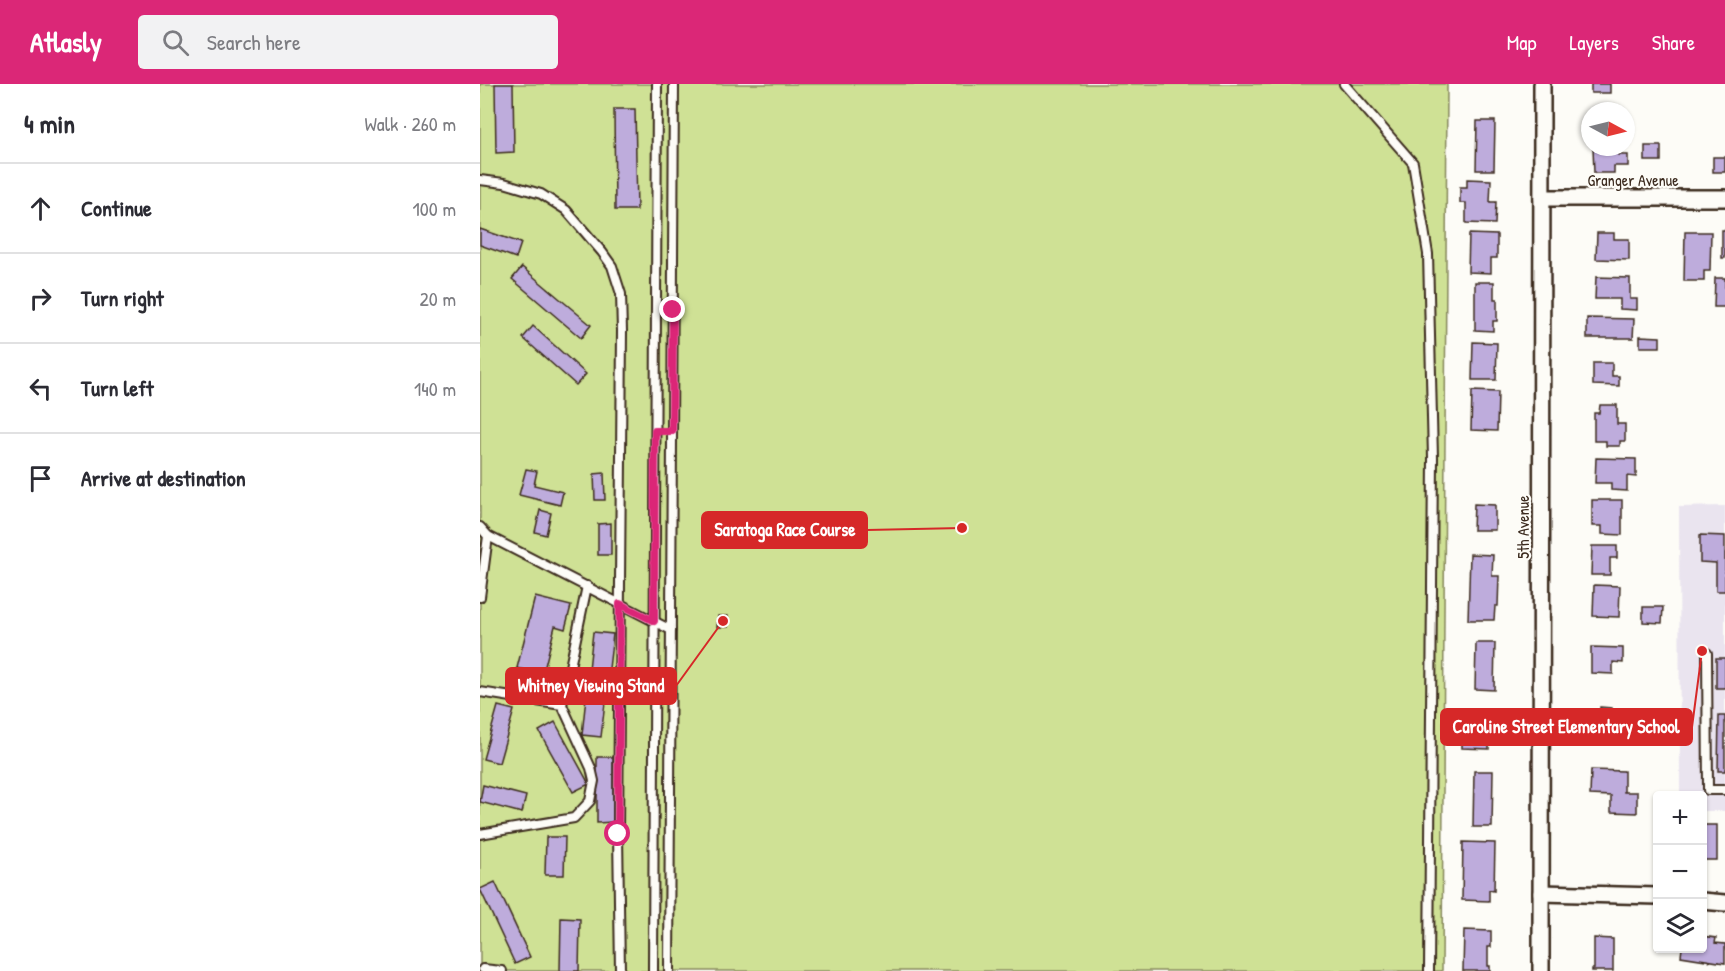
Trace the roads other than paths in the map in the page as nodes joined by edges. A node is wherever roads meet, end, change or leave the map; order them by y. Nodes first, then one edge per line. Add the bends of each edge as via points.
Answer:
1 (657, 84) edge
2 (674, 84) edge
3 (1344, 84) edge
4 (1542, 84) edge
5 (480, 180) edge
6 (1542, 198) junction
7 (1725, 198) edge
8 (656, 246) junction
9 (673, 246) junction
10 (656, 310) junction
11 (673, 310) junction
12 (655, 431) junction
13 (672, 431) junction
14 (480, 527) edge
15 (488, 536) junction
16 (587, 586) junction
17 (480, 597) edge
18 (620, 604) junction
19 (654, 621) junction
20 (671, 630) junction
21 (1707, 653) dead end
22 (480, 692) edge
23 (562, 705) junction
24 (1725, 790) edge
25 (480, 834) edge
26 (653, 856) junction
27 (670, 856) junction
28 (1541, 893) junction
29 (1653, 896) edge
30 (1707, 901) edge
31 (1725, 903) edge
32 (482, 967) edge
33 (502, 971) edge
34 (620, 971) edge
35 (653, 971) edge
36 (669, 971) edge
37 (1429, 971) edge
38 (1540, 971) edge

1 - 8 lane
2 - 9 lane
3 - 37 lane via 1413,163 1428,254 1433,458
4 - 6 street, 5th Avenue
5 - 18 lane via 541,194 566,210 612,266 621,294 622,332
6 - 7 street, Granger Avenue
6 - 28 street, 5th Avenue
8 - 9 lane
8 - 10 lane
9 - 11 lane
10 - 11 lane
10 - 12 lane
11 - 13 lane
12 - 13 lane
12 - 19 lane
13 - 20 lane
14 - 15 lane
15 - 16 lane
15 - 17 lane
16 - 18 lane
16 - 23 lane
18 - 19 lane
18 - 34 lane
19 - 20 lane
19 - 26 lane
20 - 27 lane
21 - 24 lane via 1708,790
22 - 23 lane
23 - 25 lane via 591,768 594,781 590,801 574,818
26 - 27 lane
26 - 35 lane
27 - 36 lane
28 - 29 street
28 - 38 street, 5th Avenue
30 - 31 street
32 - 33 lane

